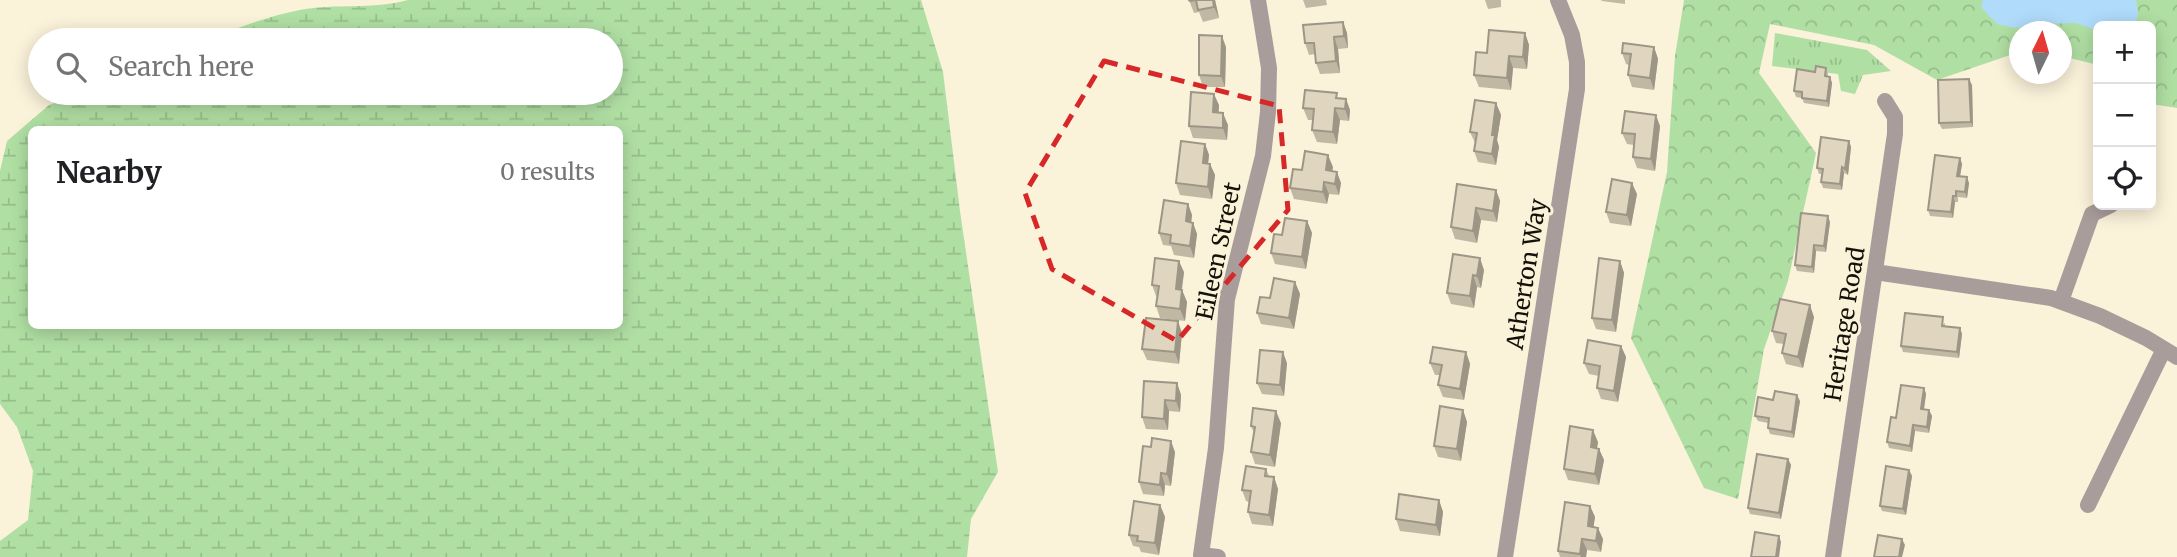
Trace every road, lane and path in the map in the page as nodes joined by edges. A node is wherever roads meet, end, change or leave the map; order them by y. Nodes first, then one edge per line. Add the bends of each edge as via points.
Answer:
1 (1258, 0) edge
2 (1558, 0) edge
3 (1885, 102) dead end
4 (2100, 210) edge
5 (1875, 272) junction
6 (2061, 301) junction
7 (2170, 353) edge
8 (2088, 505) dead end
9 (1218, 557) edge
10 (1505, 557) edge
11 (1833, 557) edge

1 - 9 street, Eileen Street via 1269,68 1268,112 1222,341 1216,448 1201,555
2 - 10 street, Atherton Way via 1572,35 1577,89
3 - 5 street, Heritage Road via 1895,117 1895,134
4 - 6 street via 2092,214
5 - 6 street
5 - 11 street, Heritage Road
6 - 7 street
7 - 8 street

